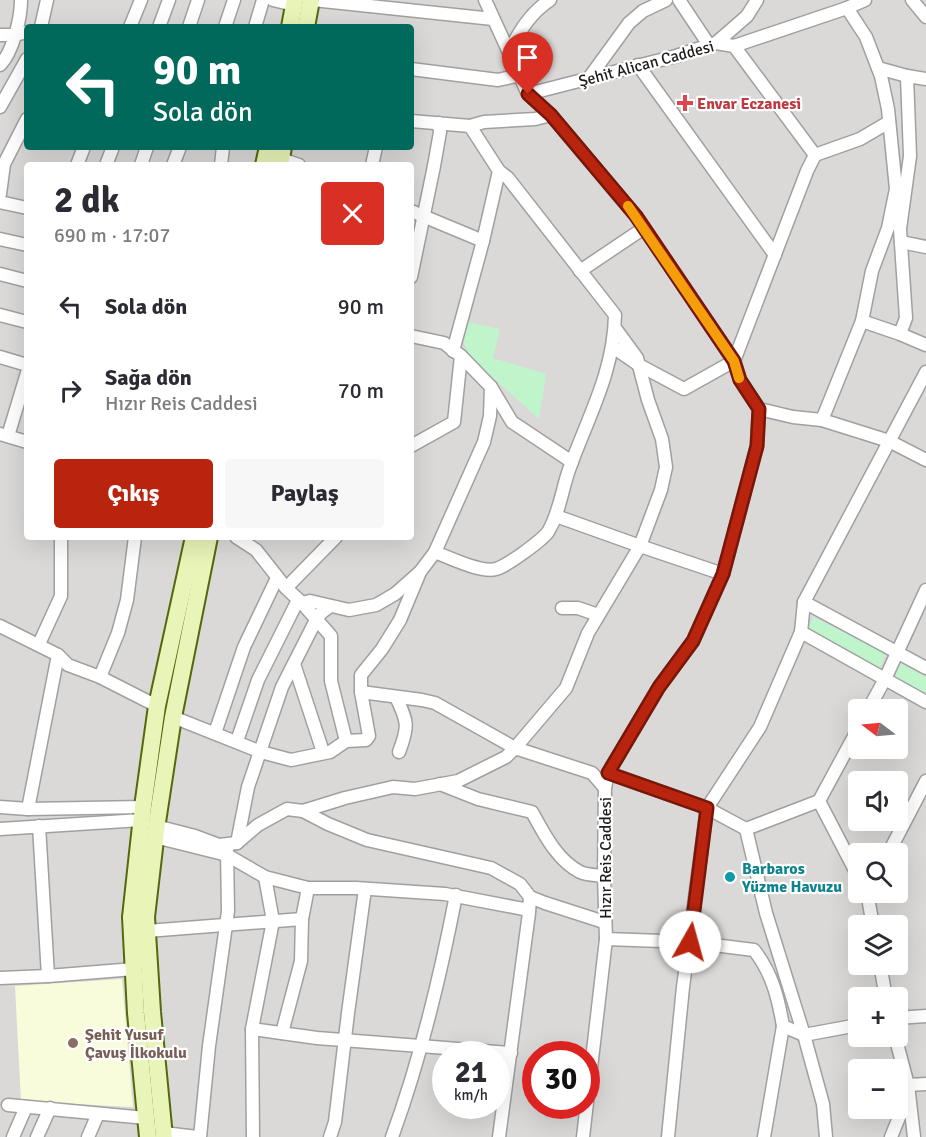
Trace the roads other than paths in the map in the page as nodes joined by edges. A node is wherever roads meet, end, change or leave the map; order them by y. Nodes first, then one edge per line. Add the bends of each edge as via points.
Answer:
1 (21, 0) edge
2 (47, 0) edge
3 (141, 0) edge
4 (168, 0) edge
5 (198, 0) edge
6 (234, 0) edge
7 (263, 0) edge
8 (273, 0) edge
9 (312, 0) edge
10 (485, 0) edge
11 (550, 0) edge
12 (666, 0) edge
13 (679, 0) edge
14 (757, 0) edge
15 (866, 0) edge
16 (912, 0) edge
17 (294, 3) edge
18 (847, 8) junction
19 (926, 17) edge
20 (493, 19) junction
21 (42, 24) edge
22 (131, 24) edge
23 (160, 24) edge
24 (190, 24) edge
25 (226, 24) edge
26 (256, 24) edge
27 (290, 24) edge
28 (307, 24) edge
29 (21, 34) edge
30 (0, 35) edge
31 (713, 44) junction
32 (734, 46) junction
33 (509, 51) junction
34 (24, 64) edge
35 (0, 65) edge
36 (638, 65) junction
37 (878, 68) junction
38 (414, 69) edge
39 (520, 75) junction
40 (907, 76) junction
41 (589, 78) junction
42 (926, 79) edge
43 (528, 94) junction
44 (0, 107) edge
45 (551, 115) junction
46 (414, 121) edge
47 (890, 122) junction
48 (439, 123) junction
49 (24, 125) edge
50 (470, 126) junction
51 (815, 155) junction
52 (499, 171) junction
53 (0, 194) edge
54 (0, 202) edge
55 (24, 207) edge
56 (414, 212) edge
57 (424, 217) junction
58 (644, 228) junction
59 (896, 233) junction
60 (0, 239) edge
61 (483, 242) junction
62 (24, 244) edge
63 (926, 247) edge
64 (775, 255) junction
65 (414, 263) edge
66 (580, 271) junction
67 (0, 274) edge
68 (24, 280) edge
69 (0, 315) edge
70 (24, 321) edge
71 (862, 321) junction
72 (615, 328) junction
73 (900, 334) junction
74 (414, 337) edge
75 (926, 345) edge
76 (613, 347) junction
77 (457, 353) junction
78 (0, 357) edge
79 (734, 361) junction
80 (24, 364) edge
81 (639, 365) junction
82 (926, 372) edge
83 (24, 382) edge
84 (491, 387) junction
85 (759, 409) junction
86 (822, 420) junction
87 (4, 435) edge
88 (24, 441) edge
89 (889, 441) junction
90 (414, 444) edge
91 (926, 460) edge
92 (572, 462) junction
93 (556, 516) junction
94 (61, 540) edge
95 (135, 540) edge
96 (193, 540) edge
97 (208, 540) edge
98 (241, 540) edge
99 (333, 540) edge
100 (639, 546) junction
101 (435, 552) junction
102 (420, 572) junction
103 (723, 574) junction
104 (277, 578) junction
105 (286, 588) junction
106 (926, 590) edge
107 (300, 601) junction
108 (804, 602) junction
109 (329, 606) junction
110 (562, 608) dead end
111 (598, 615) junction
112 (317, 620) junction
113 (0, 626) edge
114 (801, 632) junction
115 (39, 644) junction
116 (897, 652) junction
117 (58, 655) junction
118 (294, 664) junction
119 (926, 668) edge
120 (100, 677) junction
121 (885, 679) junction
122 (362, 692) junction
123 (396, 697) junction
124 (874, 699) edge
125 (926, 702) edge
126 (157, 705) junction
127 (173, 717) junction
128 (215, 733) junction
129 (237, 741) junction
130 (346, 741) junction
131 (848, 747) edge
132 (515, 748) junction
133 (261, 752) junction
134 (323, 752) junction
135 (399, 752) dead end
136 (608, 773) junction
137 (926, 781) edge
138 (439, 784) junction
139 (605, 788) junction
140 (819, 801) junction
141 (0, 807) edge
142 (707, 808) junction
143 (28, 809) junction
144 (303, 811) junction
145 (149, 822) junction
146 (39, 826) junction
147 (0, 829) edge
148 (746, 829) junction
149 (894, 843) edge
150 (230, 848) junction
151 (848, 857) edge
152 (604, 876) junction
153 (265, 877) junction
154 (308, 888) junction
155 (365, 889) junction
156 (456, 895) junction
157 (530, 897) junction
158 (529, 910) junction
159 (302, 920) junction
160 (273, 921) junction
161 (604, 922) junction
162 (226, 924) junction
163 (147, 931) junction
164 (606, 939) junction
165 (690, 942) junction
166 (134, 969) junction
167 (48, 976) junction
168 (0, 978) edge
169 (926, 1016) edge
170 (908, 1017) edge
171 (783, 1026) junction
172 (848, 1027) edge
173 (252, 1029) junction
174 (282, 1033) junction
175 (804, 1035) junction
176 (345, 1040) junction
177 (422, 1046) junction
178 (511, 1053) junction
179 (926, 1084) edge
180 (908, 1090) joint
181 (8, 1105) dead end
182 (26, 1107) junction
183 (50, 1108) junction
184 (98, 1113) junction
185 (146, 1118) junction
186 (898, 1119) edge
187 (159, 1136) edge
188 (13, 1137) edge
189 (37, 1137) edge
190 (88, 1137) edge
191 (198, 1137) edge
192 (253, 1137) edge
193 (330, 1137) edge
194 (392, 1137) edge
195 (499, 1137) edge
196 (583, 1137) edge
197 (668, 1137) edge
198 (764, 1137) edge
199 (826, 1137) edge
200 (891, 1137) edge
201 (914, 1137) edge

1 - 29 street
2 - 21 street
3 - 22 street
4 - 23 street
5 - 24 street
6 - 25 street
7 - 26 street
8 - 17 street
9 - 20 street
9 - 28 main road
10 - 20 street
11 - 33 street via 523,26
12 - 41 street via 629,23
13 - 31 street
14 - 31 street via 747,16
15 - 18 street, Şehit Alican Caddesi
16 - 19 street
17 - 27 main road
18 - 32 street, Şehit Alican Caddesi
18 - 37 street via 866,37
20 - 33 street
29 - 30 street
29 - 35 street
31 - 32 street, Şehit Alican Caddesi
31 - 36 street, Şehit Alican Caddesi
32 - 51 street
33 - 39 street
34 - 44 street
36 - 41 street, Şehit Alican Caddesi
36 - 64 street
37 - 40 street
37 - 47 street
38 - 39 street via 498,80
39 - 43 street
40 - 42 street
40 - 59 street via 910,156
41 - 43 street, Şehit Alican Caddesi
43 - 45 street
45 - 50 street
45 - 58 street
46 - 48 street
47 - 51 street via 860,139
47 - 59 street
48 - 50 street
48 - 57 street
49 - 53 street via 4,164
50 - 52 street
51 - 64 street
52 - 61 street
52 - 66 street
54 - 55 street
56 - 57 street
57 - 61 street
57 - 65 street
58 - 66 street
58 - 79 street
59 - 63 street
59 - 71 street via 872,271
59 - 73 street via 906,318
60 - 62 street
61 - 77 street
64 - 79 street
66 - 72 street via 615,315
67 - 68 street
69 - 70 street
71 - 73 street
71 - 86 street
72 - 76 street
72 - 81 street
73 - 75 street
74 - 77 street via 444,343
76 - 81 street
76 - 92 street
77 - 84 street
77 - 90 street via 454,422
78 - 80 street
79 - 81 street via 684,389
79 - 85 street via 740,380
81 - 100 street via 662,439 666,467
82 - 89 street
83 - 87 street
84 - 92 street via 512,423
84 - 101 street via 484,442
85 - 86 street
85 - 103 street, Hızır Reis Caddesi via 757,446
86 - 89 street
87 - 88 street
89 - 91 street
89 - 108 street
92 - 93 street
93 - 100 street
93 - 101 street via 538,542 495,569 469,566
94 - 115 street via 61,596
95 - 120 street via 128,600
96 - 126 main road
97 - 127 main road
98 - 104 street via 256,550
99 - 105 street
100 - 103 street
100 - 111 street
101 - 102 street
102 - 109 street via 376,605 349,610
102 - 122 street via 400,620 362,675
103 - 136 street, Hızır Reis Caddesi via 693,641 659,687
104 - 105 street
104 - 128 street via 244,647
105 - 107 street
106 - 116 street
107 - 109 street
107 - 112 street
107 - 129 street via 261,672
108 - 114 street
108 - 116 street
109 - 112 street
110 - 111 street via 578,608
111 - 132 street via 566,688
112 - 118 street
112 - 130 street via 331,636 331,681
113 - 115 street
114 - 121 street
114 - 142 street via 760,727
115 - 117 street
116 - 119 street
116 - 121 street
117 - 120 street via 68,665
117 - 143 street
118 - 133 street via 282,687
118 - 134 street
120 - 126 street
121 - 124 street
121 - 125 street
122 - 123 street
122 - 130 street via 369,736 366,740
123 - 132 street via 435,704
123 - 135 street via 407,721
126 - 145 main road
127 - 128 street
127 - 145 main road
128 - 129 street
129 - 133 street
130 - 134 street via 330,752
131 - 140 street
132 - 138 street via 458,781
132 - 139 street via 592,773
133 - 134 street via 291,760
133 - 150 street
136 - 139 street, Hızır Reis Caddesi
136 - 142 street
137 - 149 street
138 - 144 street via 415,789 393,787
138 - 152 street via 478,800 532,812 567,863 582,873
139 - 152 street, Hızır Reis Caddesi
140 - 148 street
140 - 151 street
141 - 143 street
142 - 148 street
142 - 165 street
143 - 145 street
144 - 150 street via 287,809 258,825
144 - 157 street via 368,840 491,868 520,884
145 - 146 street
145 - 150 street
145 - 163 main road
145 - 166 main road via 130,917
146 - 147 street
146 - 167 street
148 - 175 street via 766,913
150 - 153 street
150 - 162 street
152 - 161 street, Hızır Reis Caddesi
153 - 154 street
153 - 160 street
154 - 155 street
154 - 159 street
155 - 156 street
155 - 176 street
156 - 158 street
156 - 177 street
157 - 158 street
157 - 161 street
158 - 178 street
159 - 160 street
159 - 174 street via 301,961
160 - 162 street
160 - 173 street
161 - 164 street, Hızır Reis Caddesi
162 - 163 street
162 - 191 street
163 - 187 main road
164 - 165 street
164 - 196 street, Hızır Reis Caddesi
165 - 171 street via 754,950 776,989
165 - 197 street
166 - 167 street
166 - 185 main road
167 - 168 street
169 - 170 street
171 - 175 street
171 - 198 street
172 - 175 street
173 - 174 street
173 - 192 street
174 - 176 street
175 - 199 street via 823,1104
176 - 177 street
176 - 193 street
177 - 178 street
177 - 194 street
178 - 195 street
179 - 180 street
180 - 201 street
181 - 182 street
182 - 183 street
182 - 188 street
183 - 184 street
183 - 189 street
184 - 185 street
184 - 190 street
185 - 187 main road
186 - 200 street
187 - 191 street

